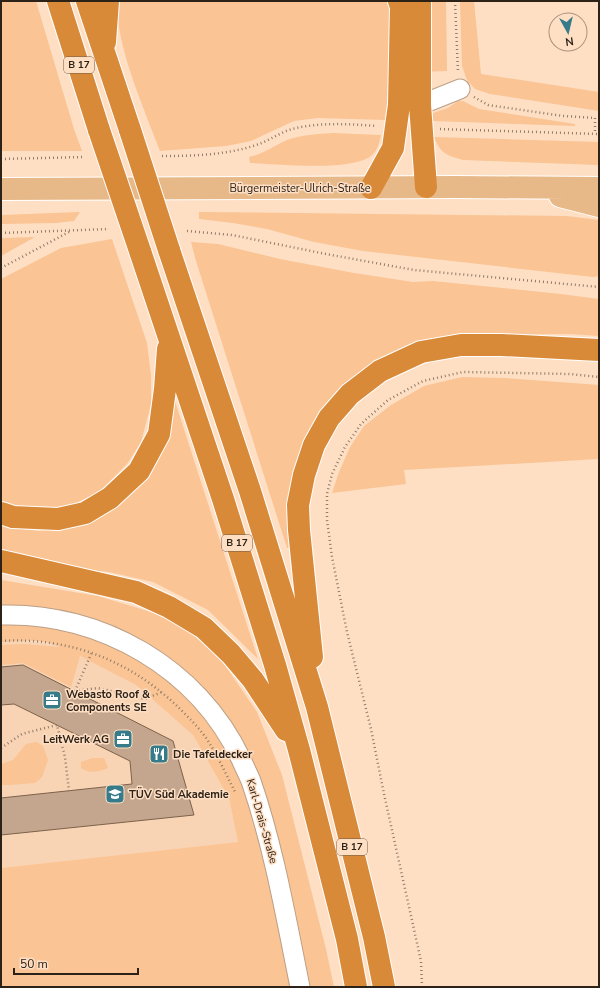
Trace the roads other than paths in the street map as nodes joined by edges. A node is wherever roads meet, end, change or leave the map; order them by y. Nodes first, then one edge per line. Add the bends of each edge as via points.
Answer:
1 (58, 1) edge
2 (87, 1) edge
3 (108, 1) edge
4 (400, 1) edge
5 (420, 1) edge
6 (104, 53) junction
7 (460, 89) road end
8 (420, 105) junction
9 (426, 187) junction
10 (521, 187) junction
11 (371, 188) junction
12 (599, 188) edge
13 (1, 189) edge
14 (599, 206) edge
15 (169, 338) junction
16 (599, 350) edge
17 (1, 513) edge
18 (1, 561) edge
19 (1, 615) edge
20 (317, 707) junction
21 (299, 750) junction
22 (300, 987) edge
23 (356, 987) edge
24 (384, 987) edge

1 - 15 highway, B 17, bridge
2 - 6 highway, B 17
3 - 6 highway
4 - 11 highway via 399,104 393,148
5 - 8 highway
6 - 20 highway, B 17, bridge via 250,491
7 - 8 street
8 - 9 highway
9 - 10 main road, Bürgermeister-Ulrich-Straße
9 - 11 main road, Bürgermeister-Ulrich-Straße
10 - 12 main road, Bürgermeister-Ulrich-Straße
10 - 14 main road
11 - 13 main road, Bürgermeister-Ulrich-Straße
15 - 17 highway via 159,434 139,471 110,498 85,513 58,519 13,517
15 - 21 highway, B 17 via 223,499
16 - 20 highway via 461,345 421,352 380,370 350,394 329,418 314,445 298,505 301,561
18 - 21 highway via 136,592 169,607 204,628 253,680
19 - 22 street, Karl-Drais-Straße via 48,618 88,626 108,634 153,658 173,673 208,708 235,747 251,780 271,849
20 - 24 highway, B 17
21 - 23 highway, B 17 via 347,939

